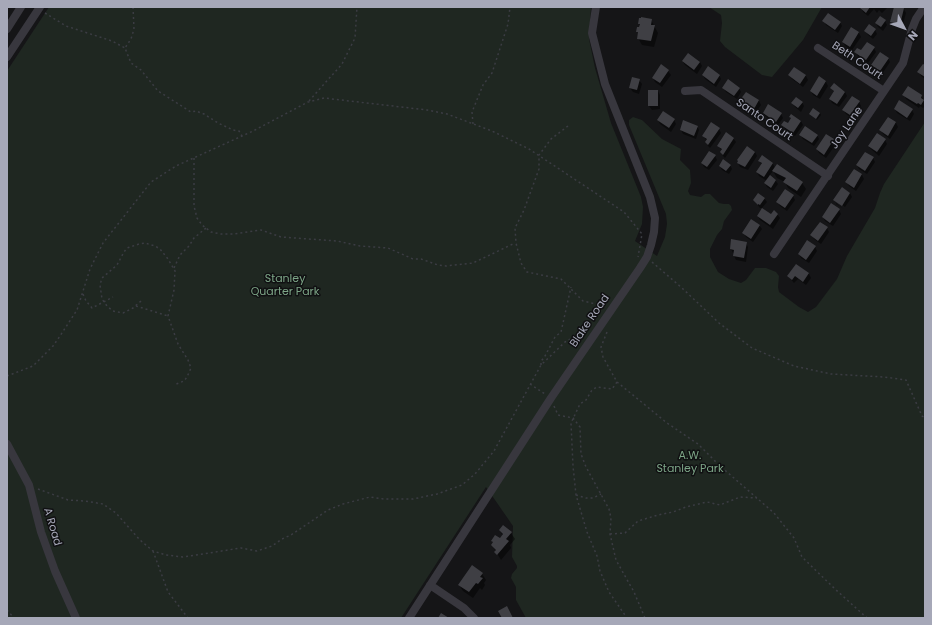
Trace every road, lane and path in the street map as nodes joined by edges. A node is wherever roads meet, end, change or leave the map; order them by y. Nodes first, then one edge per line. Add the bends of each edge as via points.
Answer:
1 (21, 7) edge
2 (134, 7) edge
3 (357, 7) edge
4 (510, 7) edge
5 (596, 7) edge
6 (924, 7) edge
7 (38, 8) edge
8 (7, 29) edge
9 (126, 48) junction
10 (818, 48) dead end
11 (7, 57) edge
12 (685, 91) dead end
13 (884, 92) junction
14 (308, 102) junction
15 (473, 124) junction
16 (568, 126) dead end
17 (242, 136) junction
18 (539, 155) junction
19 (194, 158) junction
20 (828, 176) junction
21 (206, 228) junction
22 (516, 243) junction
23 (774, 254) dead end
24 (637, 257) dead end
25 (647, 257) junction
26 (174, 269) junction
27 (571, 287) junction
28 (83, 294) junction
29 (113, 297) dead end
30 (141, 301) dead end
31 (104, 302) junction
32 (136, 306) junction
33 (168, 316) junction
34 (606, 324) junction
35 (541, 365) junction
36 (7, 376) edge
37 (617, 382) junction
38 (530, 383) junction
39 (174, 385) dead end
40 (551, 398) junction
41 (573, 418) junction
42 (925, 418) edge
43 (7, 444) edge
44 (29, 485) junction
45 (601, 494) junction
46 (576, 495) junction
47 (757, 498) junction
48 (610, 534) junction
49 (152, 551) junction
50 (430, 585) junction
51 (7, 610) edge
52 (14, 618) edge
53 (76, 618) edge
54 (188, 618) edge
55 (409, 618) edge
56 (474, 618) edge
57 (627, 618) edge
58 (645, 618) edge
59 (867, 618) edge

1 - 8 street
2 - 9 path via 134,29
3 - 14 path via 355,38 342,64
4 - 15 path via 508,24 492,73 483,85 472,112
5 - 25 street, Blake Road via 592,33 605,84 650,197 654,232
6 - 13 street, Joy Lane via 912,29 902,64
7 - 9 path via 66,26
7 - 11 street
9 - 17 path via 131,63 158,91 191,112 204,114 239,131
10 - 13 street, Beth Court
12 - 20 street, Santo Court via 700,90
13 - 20 street, Joy Lane
14 - 15 path via 324,98 427,110
14 - 17 path
15 - 18 path
16 - 18 path via 551,139
17 - 19 path
18 - 22 path via 538,173 515,228
18 - 24 path via 624,212 642,234
19 - 21 path via 194,206 197,218
19 - 28 path via 176,166 146,187 103,243 90,269
20 - 23 street, Joy Lane
21 - 22 path via 221,234 261,230 281,237 388,248 413,259 441,265 473,263
21 - 26 path via 180,255
22 - 27 path via 521,263 527,272 561,279
25 - 34 street, Blake Road
25 - 42 path via 719,323 752,348 794,366 831,374 906,380
26 - 31 path via 164,253 155,246 145,243 132,246 124,252 117,265 101,281
26 - 33 path via 175,285
27 - 34 path via 583,301 607,310
27 - 35 path via 561,332 555,337
28 - 31 path via 92,308
28 - 36 path via 77,310 53,346 33,366
29 - 31 path
30 - 32 path
31 - 32 path via 109,308 123,313
32 - 33 path
33 - 39 path via 178,344 191,368 184,381
34 - 35 path via 565,342
34 - 37 path via 601,347 603,357
34 - 40 street, Blake Road
35 - 38 path
37 - 41 path via 612,389 597,387 592,390 580,404
37 - 47 path via 667,423 698,444
38 - 40 path
38 - 49 path via 494,451 462,485 413,499 384,500 370,497 344,504 328,510 291,535 258,551 241,548 183,557
40 - 41 path via 558,415
40 - 50 street, Blake Road
41 - 45 path via 580,427 586,468
41 - 46 path via 571,423
43 - 44 street, A Road
44 - 49 path via 68,500 103,504 116,513
44 - 53 street, A Road via 41,532
45 - 46 path via 592,498
45 - 48 path via 609,509
46 - 57 path via 600,571 609,592
47 - 48 path via 740,497 720,505 707,502 686,507 638,521 625,533
47 - 59 path via 774,513 794,538 802,557
48 - 58 path via 616,560
49 - 54 path via 168,592
50 - 55 street, Blake Road
50 - 56 street
51 - 52 path

